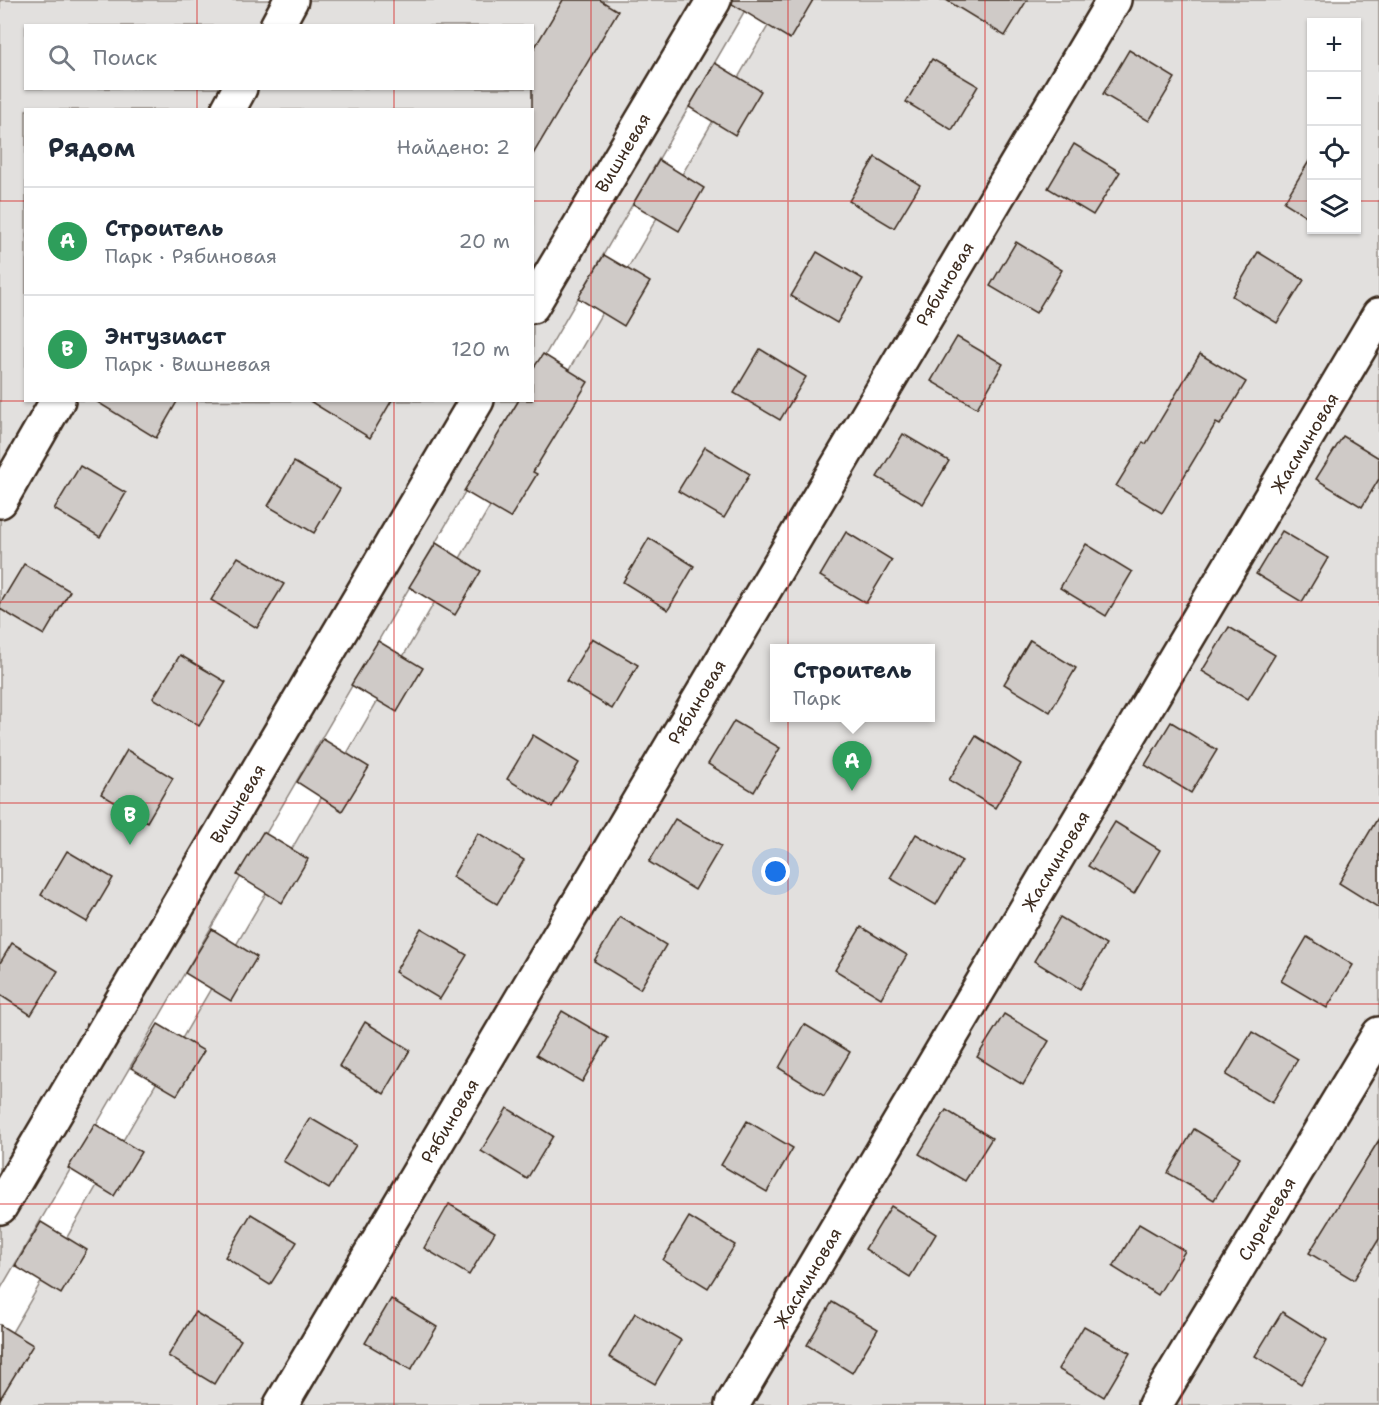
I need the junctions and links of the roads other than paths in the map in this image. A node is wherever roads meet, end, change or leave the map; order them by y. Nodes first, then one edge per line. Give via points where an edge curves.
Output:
1 (291, 0) edge
2 (714, 0) edge
3 (1114, 0) edge
4 (278, 24) edge
5 (239, 90) edge
6 (229, 108) edge
7 (534, 303) edge
8 (1379, 315) edge
9 (57, 402) edge
10 (476, 402) edge
11 (0, 501) edge
12 (1379, 1034) edge
13 (0, 1207) edge
14 (281, 1405) edge
15 (732, 1405) edge
16 (1155, 1405) edge

1 - 4 street
2 - 7 street, Вишневая
3 - 14 street, Рябиновая
5 - 6 street
8 - 15 street, Жасминовая
9 - 11 street
10 - 13 street, Вишневая
12 - 16 street, Сиреневая

